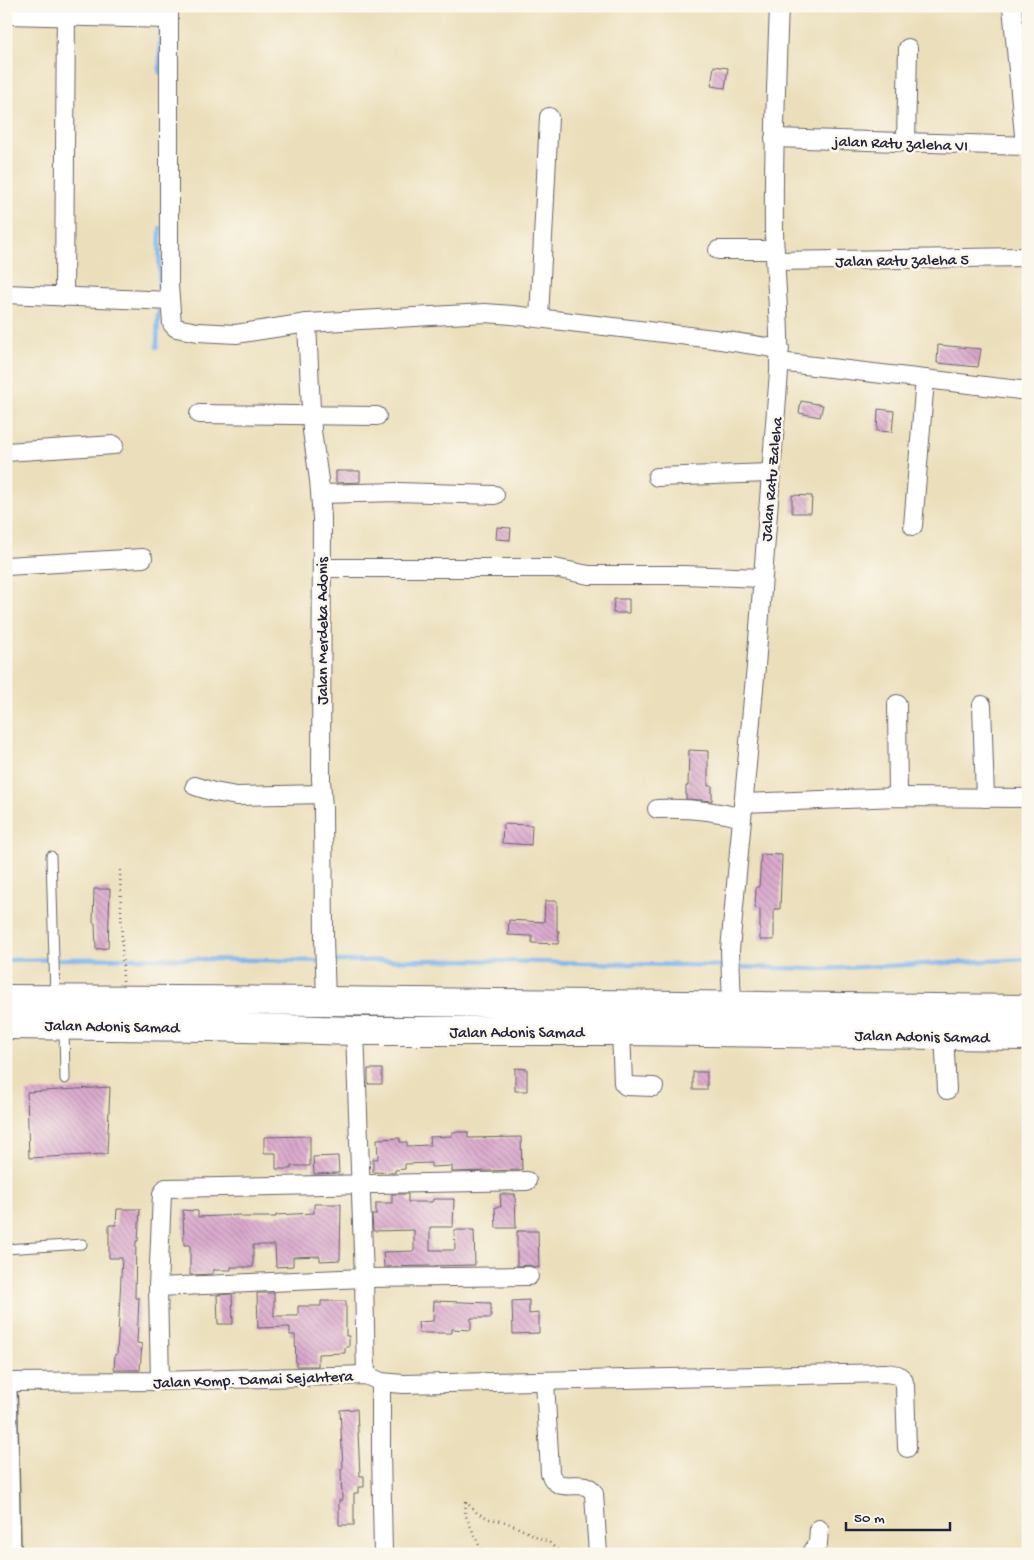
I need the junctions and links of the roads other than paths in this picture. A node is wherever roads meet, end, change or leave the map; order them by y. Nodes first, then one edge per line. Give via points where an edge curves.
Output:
1 (779, 6) edge
2 (1012, 6) edge
3 (66, 12) edge
4 (169, 13) edge
5 (6, 15) edge
6 (908, 48) dead end
7 (549, 117) dead end
8 (774, 138) junction
9 (906, 141) junction
10 (1026, 146) edge
11 (718, 250) dead end
12 (775, 256) junction
13 (1028, 257) edge
14 (6, 294) edge
15 (64, 297) junction
16 (170, 301) junction
17 (539, 318) junction
18 (307, 324) junction
19 (780, 356) junction
20 (925, 379) junction
21 (1028, 391) edge
22 (199, 414) dead end
23 (311, 416) junction
24 (377, 416) dead end
25 (114, 445) dead end
26 (6, 452) edge
27 (770, 473) junction
28 (657, 477) dead end
29 (320, 494) junction
30 (495, 495) dead end
31 (913, 526) dead end
32 (143, 558) dead end
33 (6, 566) edge
34 (322, 568) junction
35 (762, 578) junction
36 (897, 704) dead end
37 (982, 705) dead end
38 (195, 786) dead end
39 (322, 794) junction
40 (898, 798) junction
41 (985, 798) junction
42 (1028, 798) edge
43 (657, 809) dead end
44 (743, 811) junction
45 (51, 856) dead end
46 (326, 990) junction
47 (732, 995) junction
48 (6, 999) edge
49 (55, 999) junction
50 (1028, 1009) edge
51 (211, 1014) junction
52 (64, 1024) junction
53 (6, 1025) edge
54 (355, 1030) junction
55 (621, 1031) junction
56 (944, 1035) junction
57 (1028, 1036) edge
58 (65, 1078) dead end
59 (654, 1087) dead end
60 (947, 1090) dead end
61 (528, 1181) dead end
62 (361, 1184) junction
63 (82, 1244) dead end
64 (6, 1249) edge
65 (529, 1276) dead end
66 (364, 1278) junction
67 (158, 1287) junction
68 (373, 1379) junction
69 (160, 1381) junction
70 (545, 1381) junction
71 (6, 1382) edge
72 (6, 1389) edge
73 (907, 1448) dead end
74 (819, 1528) dead end
75 (10, 1554) edge
76 (383, 1554) edge
77 (598, 1554) edge
78 (811, 1554) edge

1 - 8 street, Jalan Ratu Zaleha
2 - 10 street
3 - 4 street
3 - 5 street
3 - 15 street
4 - 16 street
6 - 9 street
7 - 17 street
8 - 9 street, jalan Ratu zaleha VI
8 - 12 street, Jalan Ratu Zaleha
9 - 10 street, jalan Ratu zaleha VI
11 - 12 street, Jalan Ratu zaleha 5
12 - 13 street, Jalan Ratu zaleha 5
12 - 19 street, Jalan Ratu Zaleha
14 - 15 street
15 - 16 street
16 - 18 street via 172,324 181,330 236,334
17 - 18 street via 486,313
17 - 19 street via 714,339
18 - 23 street, Jalan Merdeka Adonis
19 - 20 street
19 - 27 street, Jalan Ratu Zaleha
20 - 21 street
20 - 31 street
22 - 23 street
23 - 24 street
23 - 29 street, Jalan Merdeka Adonis
25 - 26 street
27 - 28 street
27 - 35 street, Jalan Ratu Zaleha
29 - 30 street
29 - 34 street, Jalan Merdeka Adonis
32 - 33 street
34 - 35 street via 554,568 589,575
34 - 39 street, Jalan Merdeka Adonis
35 - 44 street, Jalan Ratu Zaleha
36 - 40 street
37 - 41 street
38 - 39 street via 237,796
39 - 46 street, Jalan Merdeka Adonis
40 - 41 street
40 - 44 street
41 - 42 street
43 - 44 street
44 - 47 street, Jalan Ratu Zaleha via 730,950
45 - 49 lane
46 - 47 highway
46 - 51 highway
47 - 50 highway
48 - 49 highway
49 - 51 highway
51 - 52 highway, Jalan Adonis Samad
51 - 54 highway, Jalan Adonis Samad
52 - 53 highway, Jalan Adonis Samad
52 - 58 lane
54 - 55 highway, Jalan Adonis Samad
54 - 62 street, Jalan Komp. Damai Sejahtera
55 - 56 highway, Jalan Adonis Samad
55 - 59 street via 623,1084
56 - 57 highway, Jalan Adonis Samad
56 - 60 street
61 - 62 street
62 - 66 street, Jalan Komp. Damai Sejahtera
62 - 67 street via 166,1188 162,1194
63 - 64 lane
65 - 66 street
66 - 67 street
66 - 68 street, Jalan Komp. Damai Sejahtera
67 - 69 street
68 - 69 street, Jalan Komp. Damai Sejahtera
68 - 70 street via 403,1384
68 - 76 street via 381,1450
69 - 71 street, Jalan Komp. Damai Sejahtera
70 - 73 street via 898,1374 905,1386
70 - 77 street via 552,1480 559,1485 592,1489
72 - 75 street
74 - 78 street via 818,1543

